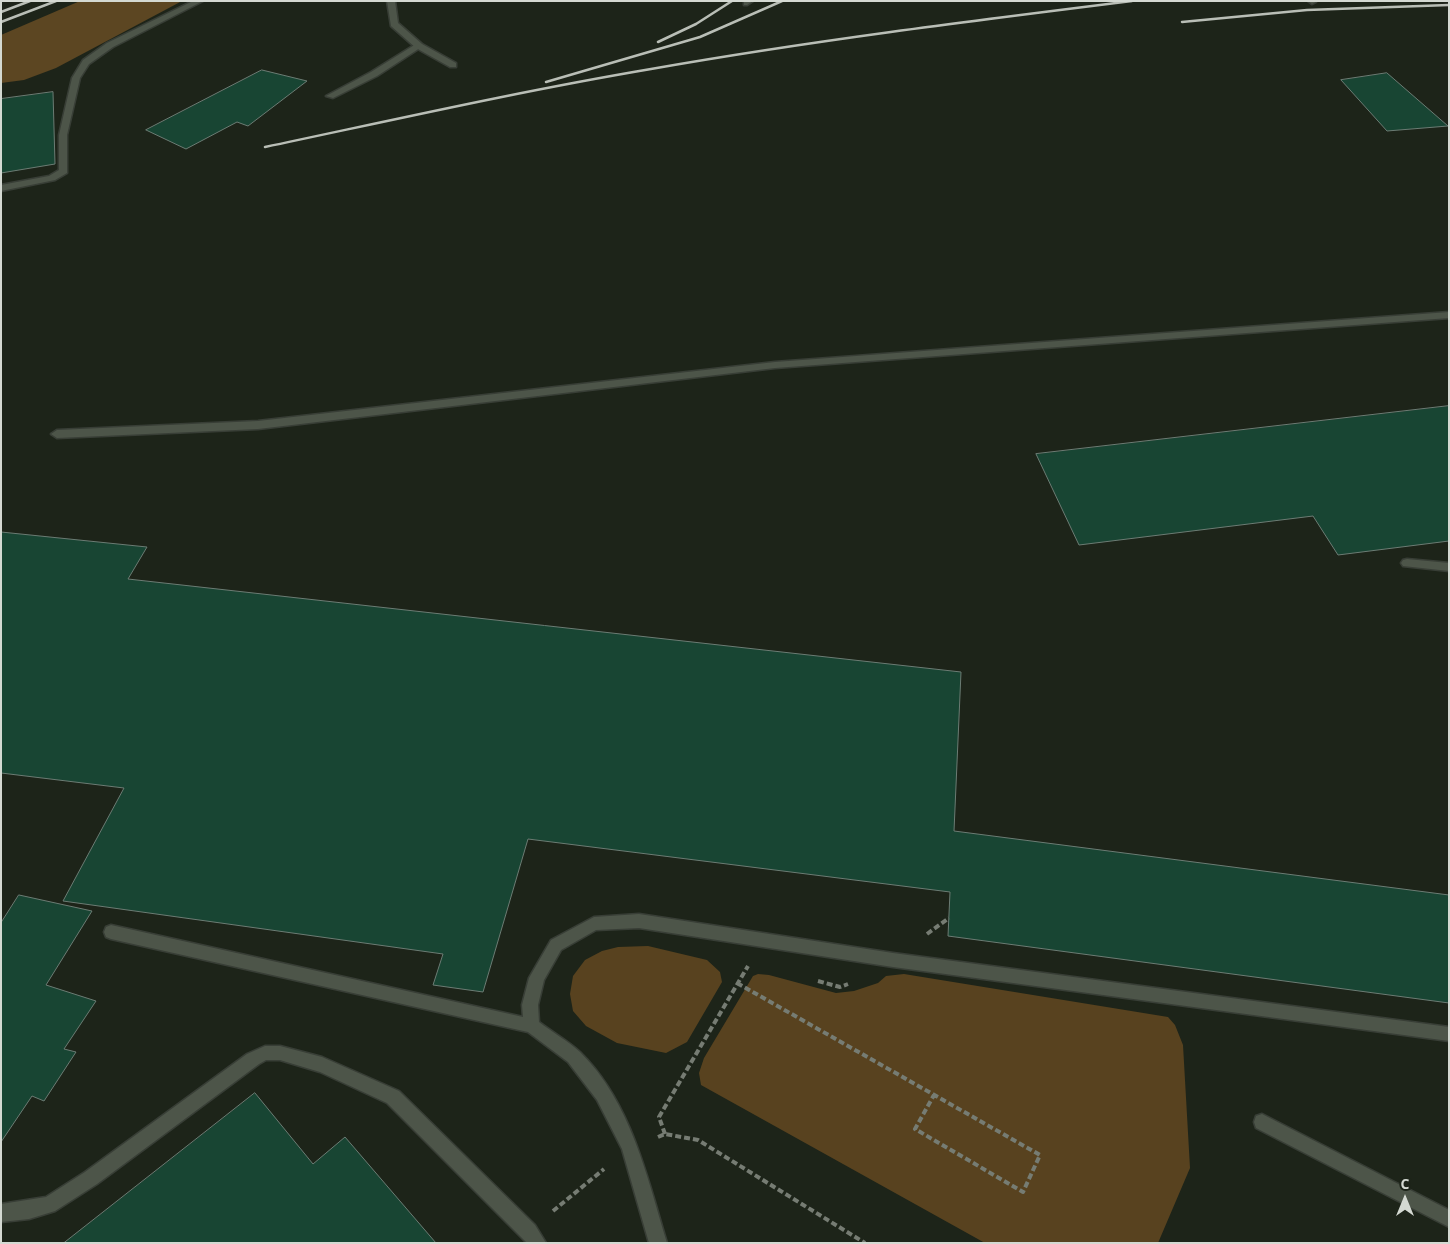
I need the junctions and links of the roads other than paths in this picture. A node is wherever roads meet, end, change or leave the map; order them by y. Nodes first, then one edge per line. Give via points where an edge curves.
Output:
1 (199, 1) edge
2 (390, 1) edge
3 (419, 46) junction
4 (453, 65) dead end
5 (330, 96) dead end
6 (1, 188) edge
7 (1449, 314) edge
8 (57, 434) dead end
9 (1407, 563) dead end
10 (1449, 567) edge
11 (111, 932) dead end
12 (532, 1026) junction
13 (1449, 1034) edge
14 (1262, 1122) dead end
15 (1, 1213) edge
16 (1449, 1218) edge
17 (533, 1237) edge
18 (658, 1243) edge

1 - 6 street via 110,45 86,62 76,78 63,134 64,171 52,178
2 - 3 street via 394,24
3 - 4 street
3 - 5 street
7 - 8 street via 775,365 258,424
9 - 10 street
11 - 12 street
12 - 13 street via 530,1005 537,978 556,945 594,924 639,921 903,961
12 - 18 street via 574,1057 603,1094 630,1147
14 - 16 street
15 - 17 street via 50,1205 252,1059 265,1053 280,1053 322,1065 394,1097

